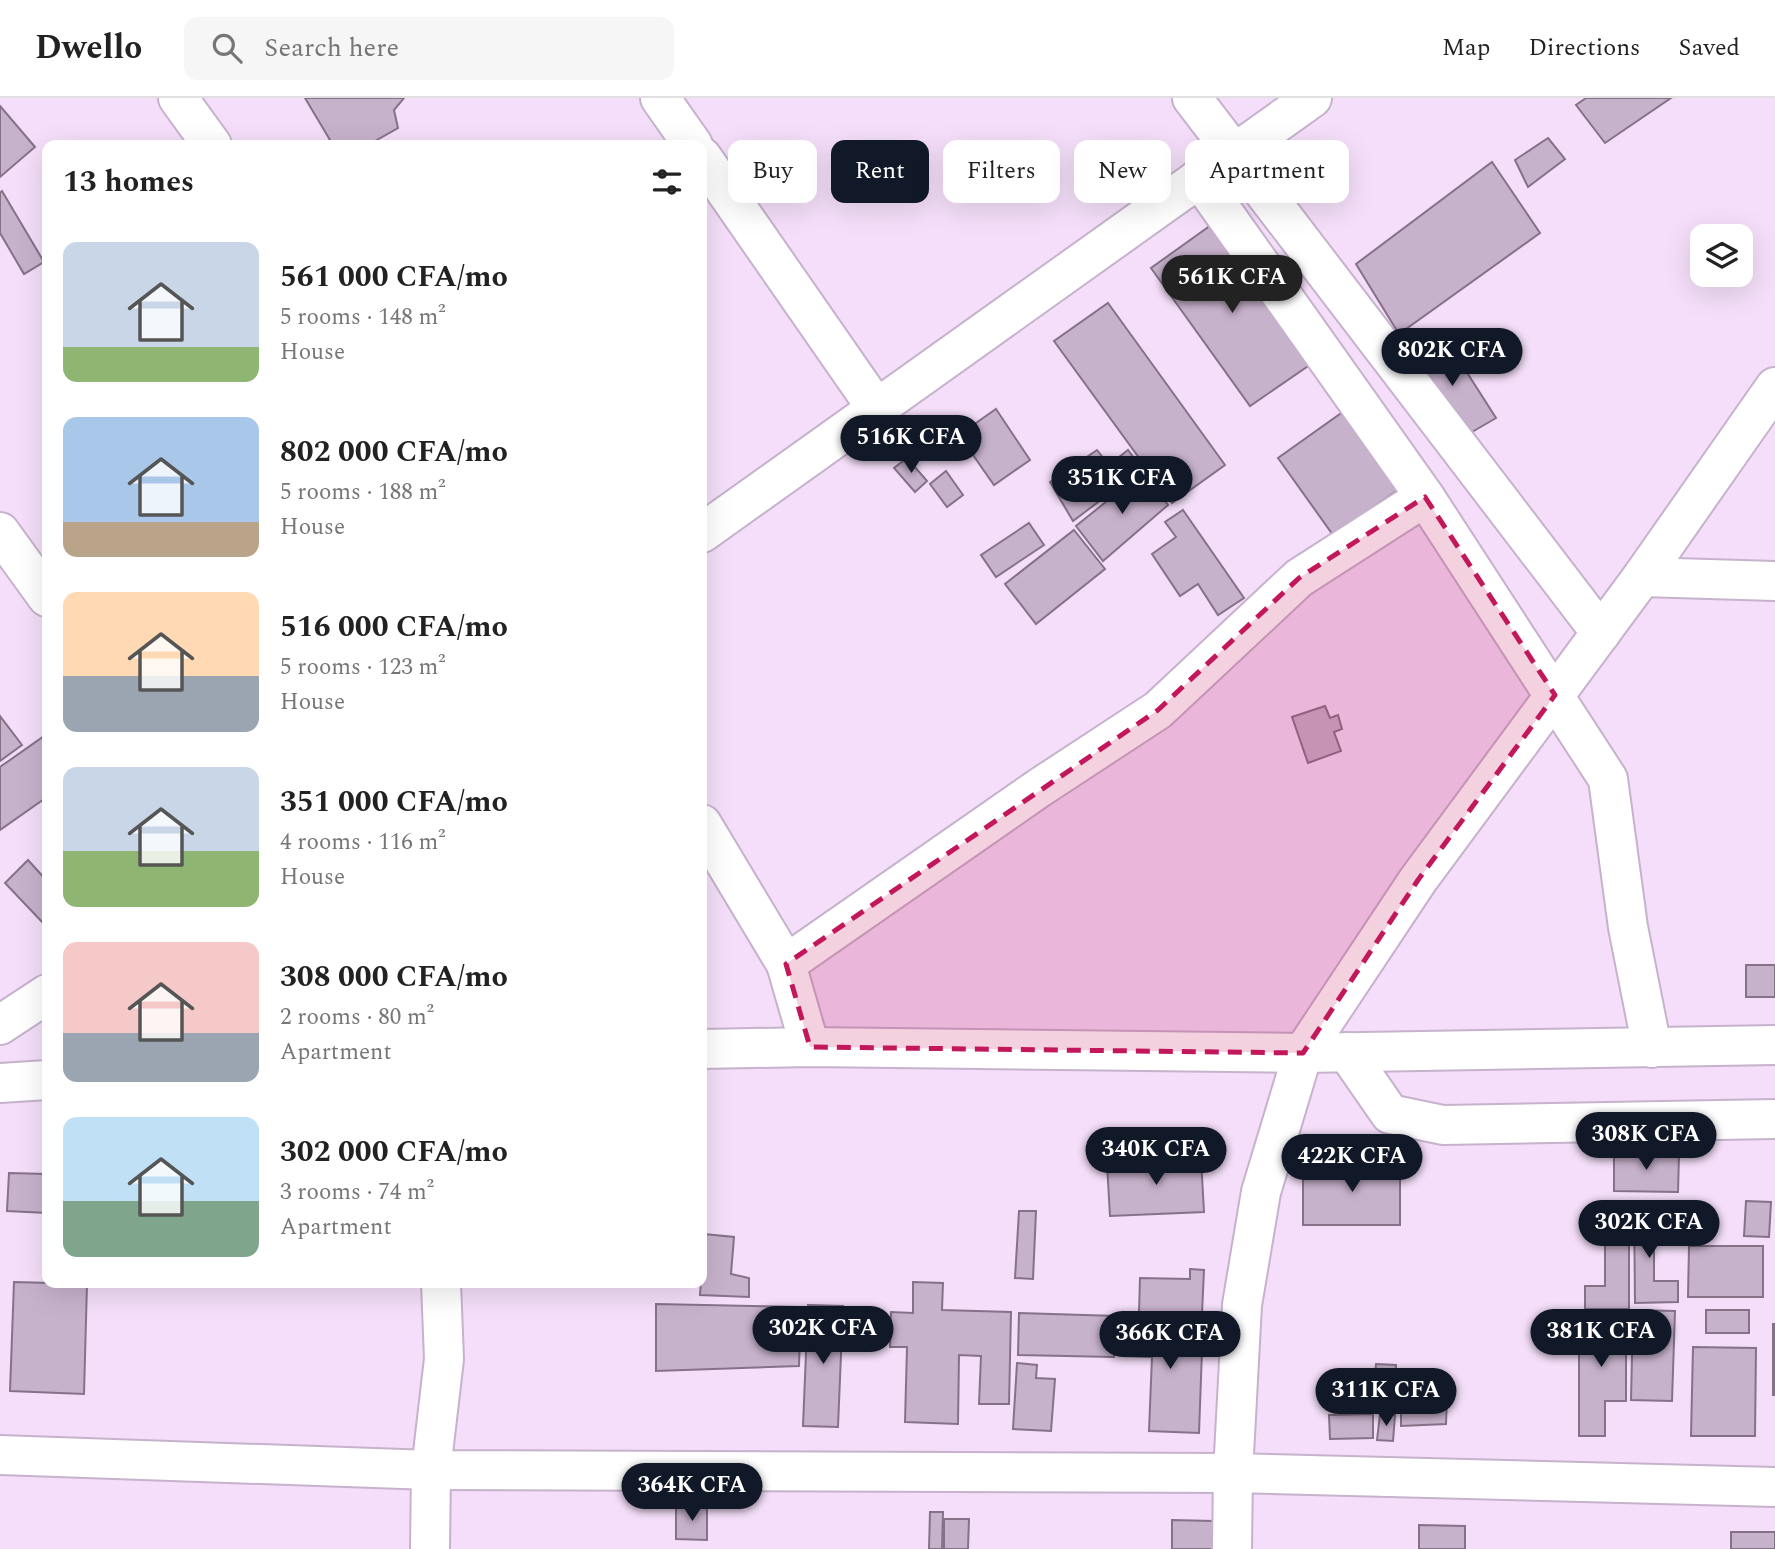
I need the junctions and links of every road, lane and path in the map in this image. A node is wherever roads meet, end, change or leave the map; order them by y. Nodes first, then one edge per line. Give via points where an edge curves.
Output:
1 (178, 98) edge
2 (660, 98) edge
3 (1192, 98) edge
4 (1312, 98) edge
5 (208, 140) edge
6 (689, 140) edge
7 (1225, 140) edge
8 (1253, 140) edge
9 (707, 165) edge
10 (1185, 188) edge
11 (1217, 203) edge
12 (1273, 203) edge
13 (1775, 387) edge
14 (877, 409) junction
15 (1425, 497) junction
16 (707, 529) edge
17 (0, 532) edge
18 (1642, 578) junction
19 (1775, 581) edge
20 (42, 590) edge
21 (1601, 633) junction
22 (1555, 695) junction
23 (707, 832) edge
24 (786, 964) junction
25 (42, 996) edge
26 (0, 1025) edge
27 (1775, 1045) edge
28 (810, 1047) junction
29 (1652, 1048) junction
30 (707, 1049) edge
31 (1348, 1052) junction
32 (1303, 1053) junction
33 (42, 1080) edge
34 (0, 1083) edge
35 (1775, 1119) edge
36 (441, 1288) edge
37 (0, 1455) edge
38 (431, 1470) junction
39 (1233, 1473) junction
40 (1775, 1487) edge
41 (430, 1549) edge
42 (1232, 1549) edge

1 - 5 street
2 - 6 street
3 - 7 street
4 - 8 street
9 - 14 street
10 - 14 street
11 - 15 street
12 - 21 street
13 - 18 street
14 - 16 street
15 - 22 street
15 - 24 street via 1299,578 1158,710
17 - 20 street
18 - 19 street
18 - 21 street
21 - 22 street
22 - 29 street via 1608,779 1628,927
22 - 32 street via 1418,880
23 - 24 street
24 - 28 street
25 - 26 street
27 - 29 street
28 - 30 street
28 - 32 street
29 - 31 street
31 - 32 street
31 - 35 street via 1390,1114 1443,1125
32 - 39 street via 1261,1192 1242,1305
33 - 34 street
36 - 38 street via 444,1359
37 - 38 street
38 - 39 street
38 - 41 street
39 - 40 street
39 - 42 street

